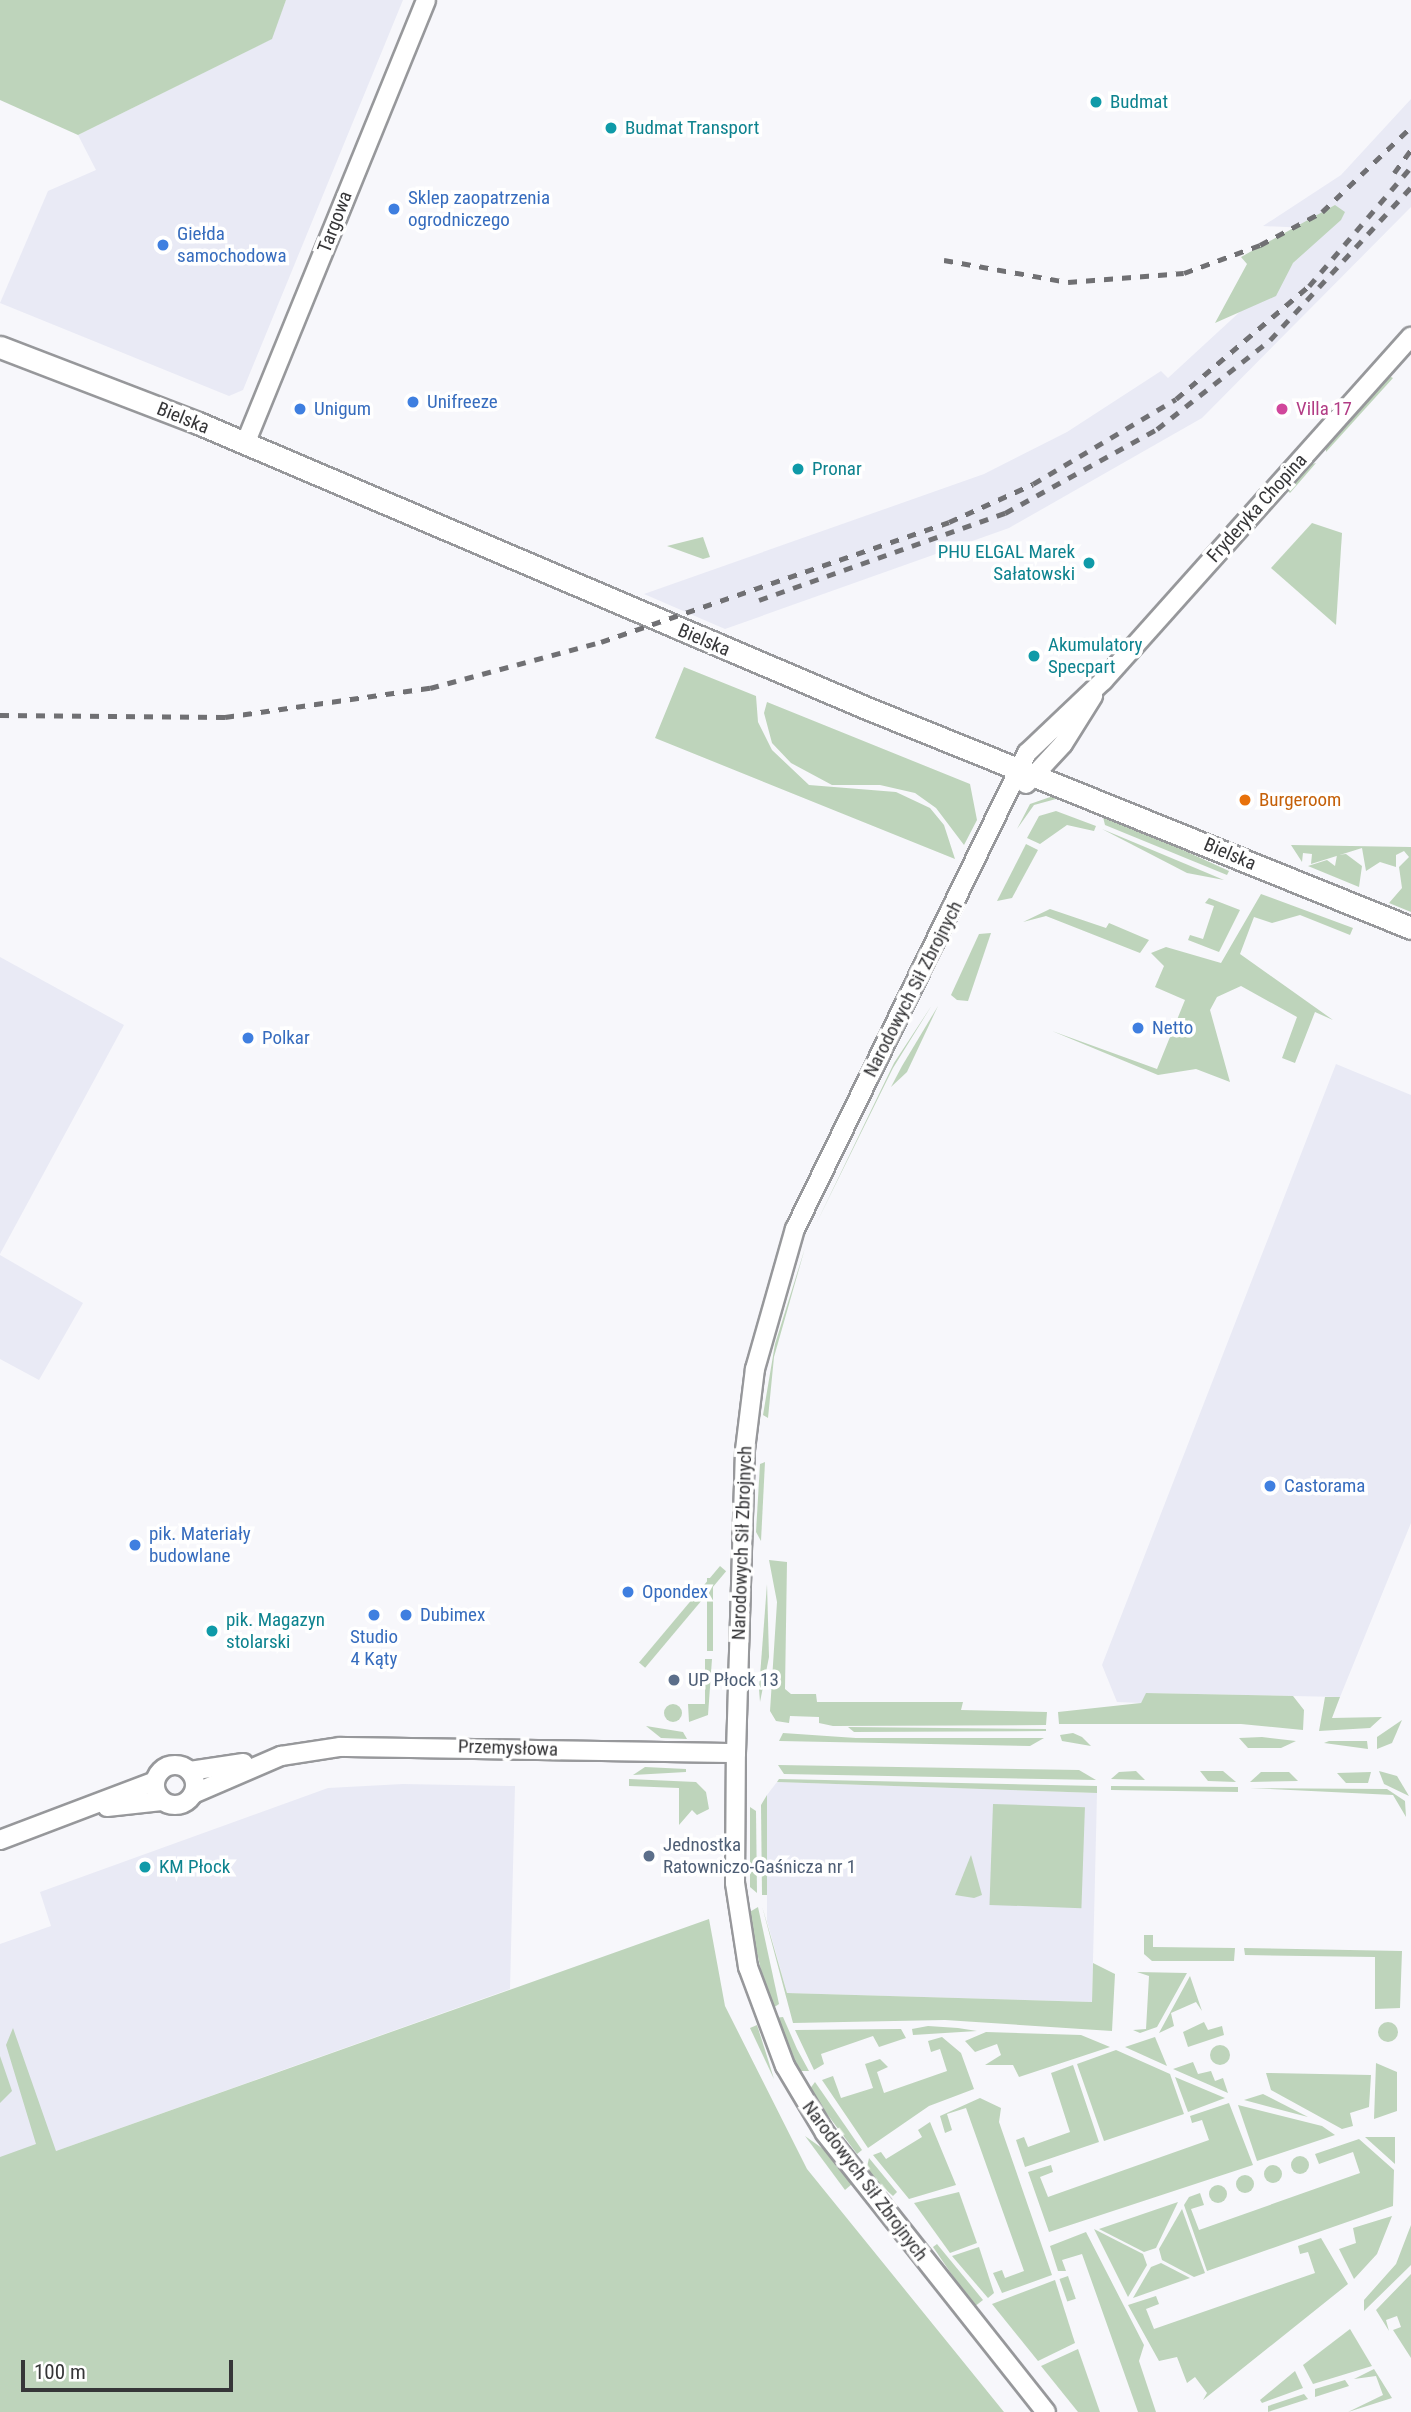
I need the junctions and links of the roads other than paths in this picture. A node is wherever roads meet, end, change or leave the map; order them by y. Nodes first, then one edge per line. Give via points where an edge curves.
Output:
1 (426, 0) edge
2 (1411, 336) edge
3 (0, 347) edge
4 (245, 444) junction
5 (1028, 771) junction
6 (1411, 928) edge
7 (736, 1753) junction
8 (281, 1756) junction
9 (190, 1771) junction
10 (155, 1780) junction
11 (193, 1794) junction
12 (162, 1801) junction
13 (82, 1811) junction
14 (0, 1840) edge
15 (1046, 2412) edge

1 - 4 street, Targowa
2 - 5 street, Fryderyka Chopina via 1103,681 1042,734
3 - 4 main road, Bielska
4 - 5 main road, Bielska
5 - 6 main road, Bielska
5 - 7 street, Narodowych Sił Zbrojnych via 1007,803 815,1185 768,1307 745,1450
7 - 8 street, Przemysłowa via 359,1746
7 - 15 street, Narodowych Sił Zbrojnych via 739,1924 754,1991 785,2066 850,2167
8 - 9 street, Przemysłowa
8 - 11 street, Przemysłowa
9 - 10 street via 169,1765
9 - 11 street
10 - 12 street
10 - 13 street
11 - 12 street via 181,1804
12 - 13 street
13 - 14 street

